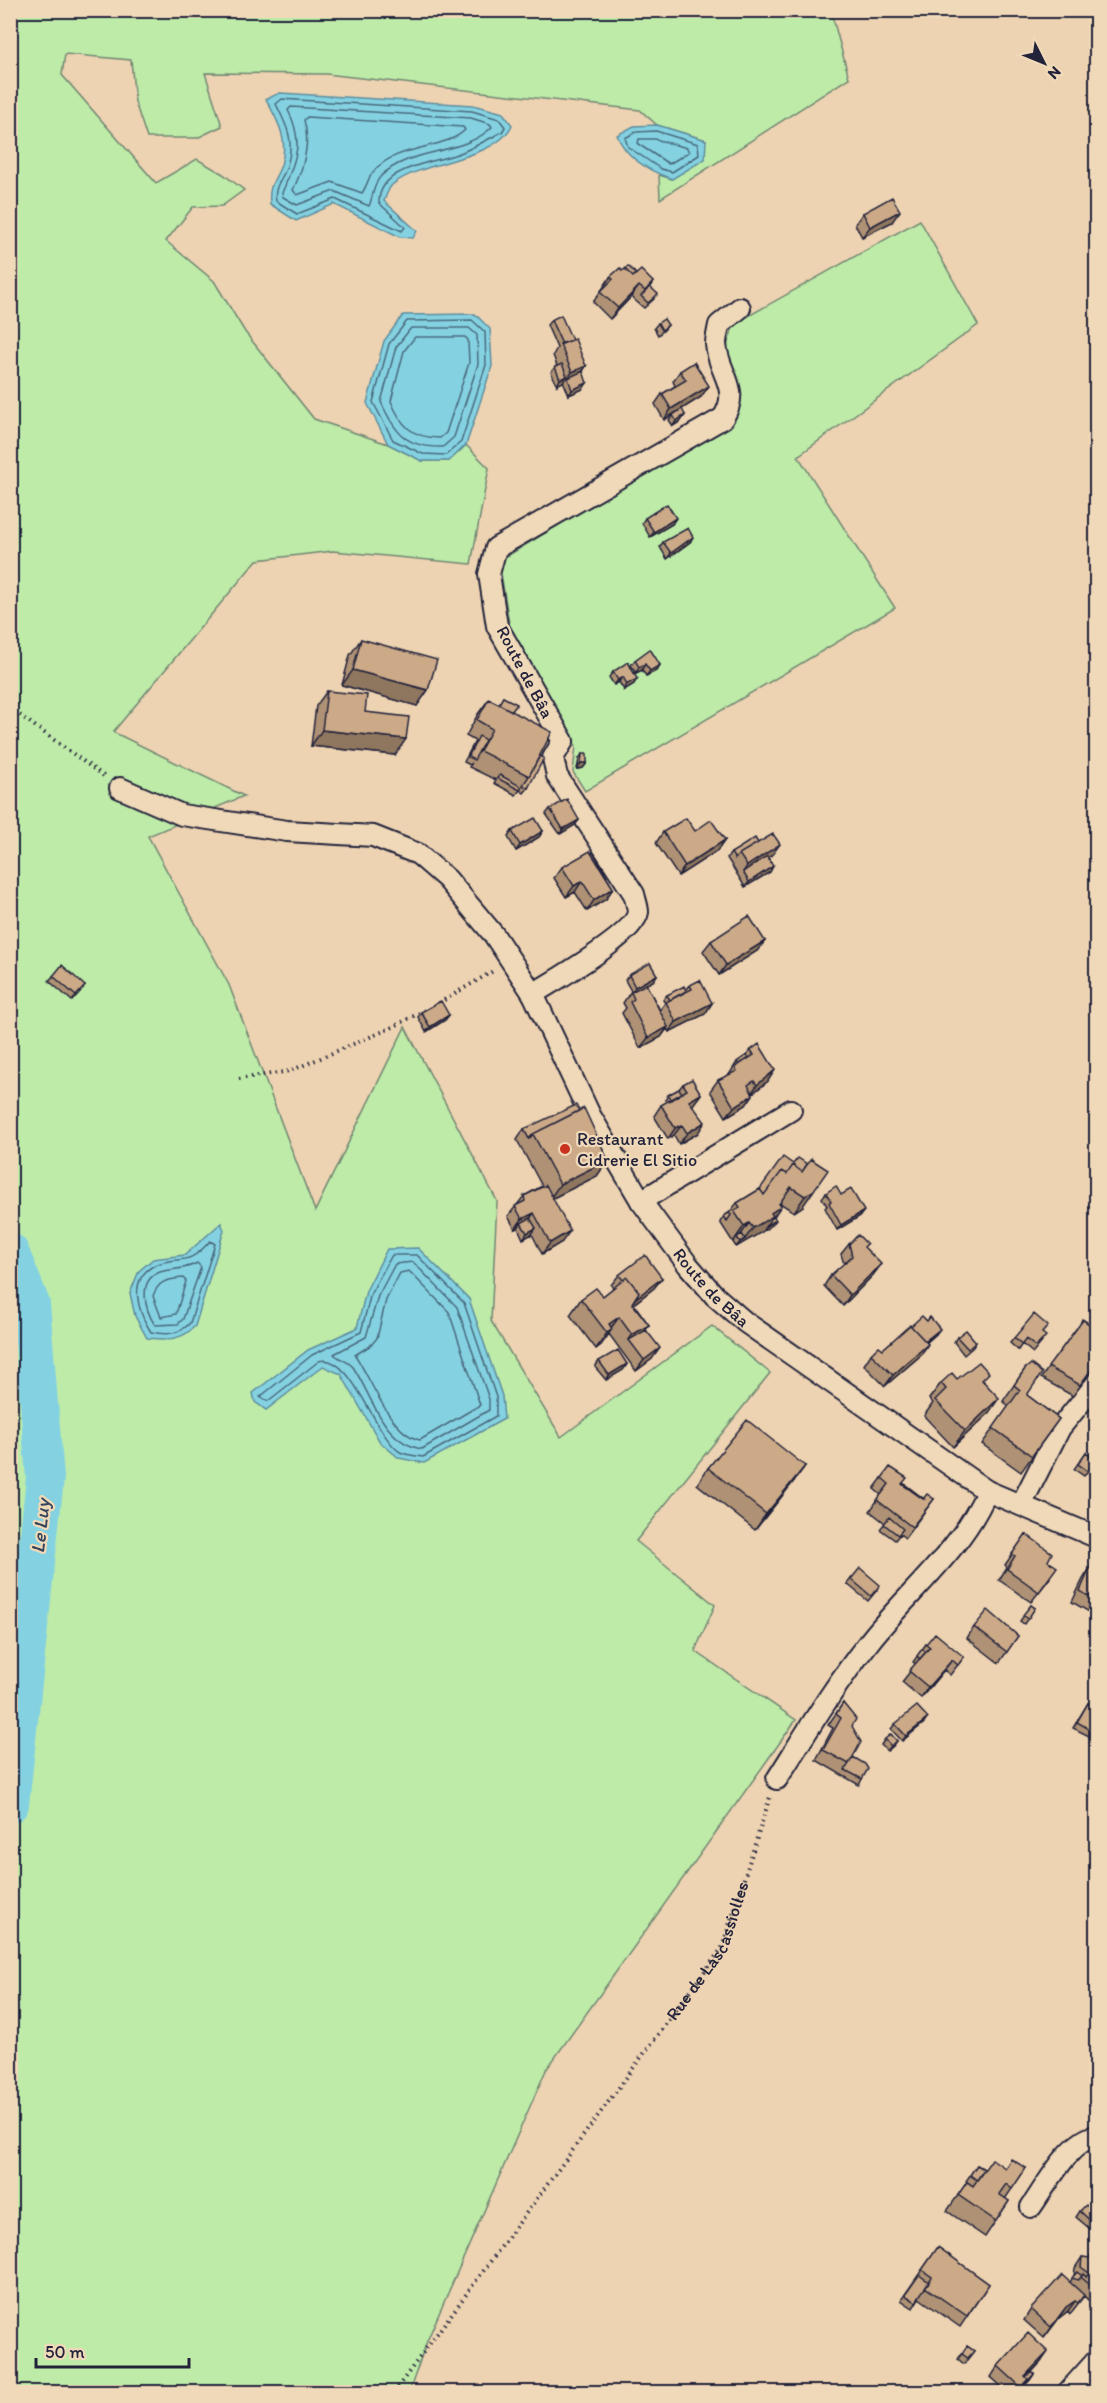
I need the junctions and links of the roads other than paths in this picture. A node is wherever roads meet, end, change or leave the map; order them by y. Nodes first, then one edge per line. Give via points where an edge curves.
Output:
1 (740, 308) dead end
2 (120, 788) road end
3 (533, 994) junction
4 (791, 1110) dead end
5 (641, 1201) junction
6 (1096, 1384) edge
7 (987, 1491) junction
8 (1021, 1505) junction
9 (1096, 1537) edge
10 (777, 1779) road end
11 (1096, 2136) edge
12 (1031, 2207) dead end
13 (1096, 2361) edge
14 (1068, 2392) edge

1 - 3 street, Route de Bâa via 719,325 717,335 716,344 731,394 731,405 723,417 496,548 489,574 497,626 563,741 553,758 556,776 634,894 638,912 631,927 617,939
2 - 3 street, Route de Bâa via 182,815 287,831 373,836 418,854 447,879
3 - 5 street, Route de Bâa via 590,1115
4 - 5 street
5 - 7 street, Route de Bâa via 688,1265 745,1322
6 - 8 street via 1060,1428
7 - 8 street, Route de Bâa
7 - 10 street via 963,1532 868,1642
8 - 9 street, Route de Bâa
11 - 12 street via 1073,2148
13 - 14 street

